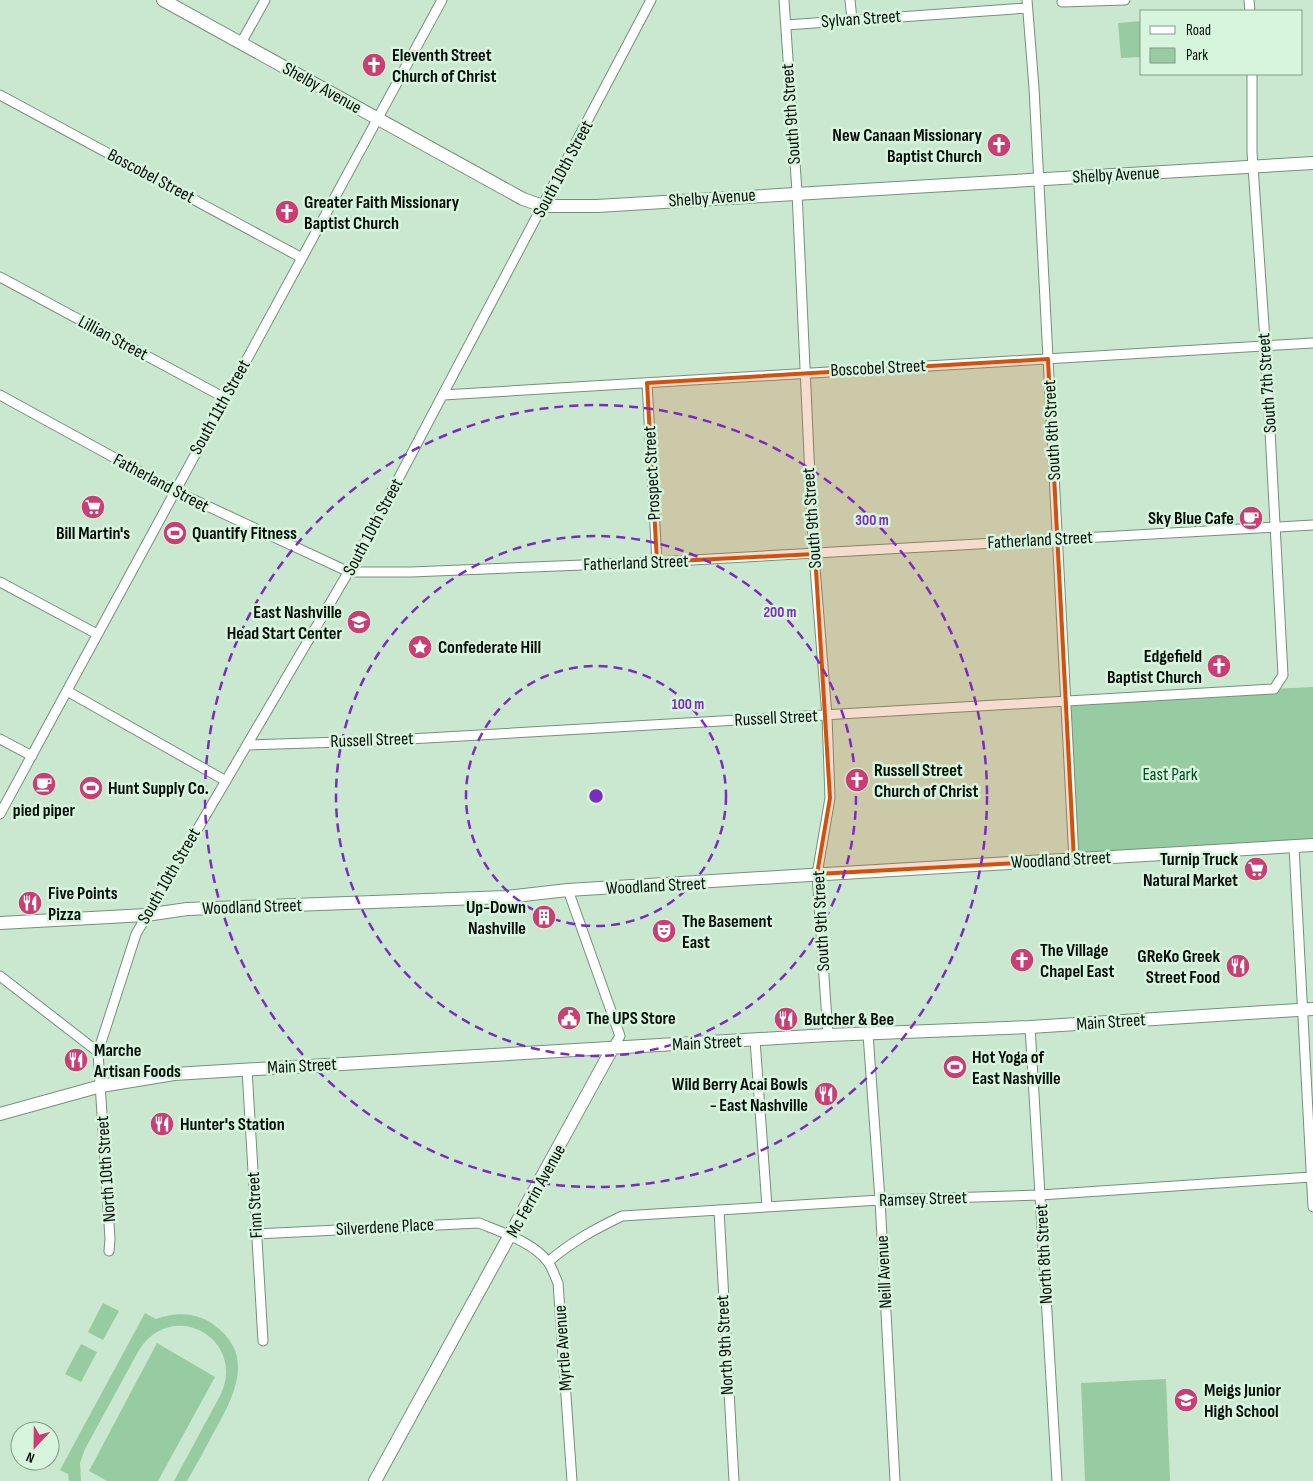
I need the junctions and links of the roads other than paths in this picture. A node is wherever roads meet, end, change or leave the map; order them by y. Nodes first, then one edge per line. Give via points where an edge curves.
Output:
1 (163, 0) edge
2 (265, 0) edge
3 (442, 0) edge
4 (651, 0) edge
5 (784, 0) edge
6 (850, 0) edge
7 (1125, 0) edge
8 (1062, 2) dead end
9 (1027, 4) edge
10 (852, 20) junction
11 (786, 25) junction
12 (242, 43) junction
13 (1252, 75) edge
14 (0, 94) edge
15 (378, 119) junction
16 (1313, 163) edge
17 (1254, 167) junction
18 (1039, 179) junction
19 (797, 192) junction
20 (543, 206) junction
21 (302, 258) junction
22 (0, 277) edge
23 (1313, 343) edge
24 (1265, 346) junction
25 (1048, 358) junction
26 (804, 372) junction
27 (647, 383) junction
28 (0, 395) edge
29 (443, 395) junction
30 (225, 398) junction
31 (175, 491) junction
32 (1313, 525) edge
33 (1276, 527) junction
34 (1057, 539) junction
35 (815, 554) junction
36 (657, 562) junction
37 (349, 572) junction
38 (0, 582) edge
39 (97, 634) junction
40 (1274, 688) joint
41 (67, 691) junction
42 (1067, 699) junction
43 (826, 716) junction
44 (0, 738) edge
45 (248, 745) junction
46 (32, 756) junction
47 (226, 781) junction
48 (0, 814) edge
49 (1313, 845) edge
50 (1294, 847) junction
51 (1074, 860) junction
52 (817, 874) junction
53 (568, 890) junction
54 (146, 915) junction
55 (0, 923) edge
56 (0, 976) edge
57 (1308, 1009) edge
58 (1030, 1027) junction
59 (868, 1034) junction
60 (828, 1036) junction
61 (755, 1040) junction
62 (612, 1049) junction
63 (98, 1052) junction
64 (247, 1069) junction
65 (101, 1086) junction
66 (0, 1114) edge
67 (1311, 1178) junction
68 (1040, 1195) junction
69 (880, 1200) junction
70 (767, 1207) junction
71 (1313, 1207) edge
72 (719, 1210) junction
73 (256, 1234) junction
74 (511, 1236) junction
75 (109, 1251) dead end
76 (548, 1262) junction
77 (262, 1341) dead end
78 (375, 1481) edge
79 (572, 1481) edge
80 (734, 1481) edge
81 (895, 1481) edge
82 (1057, 1481) edge

1 - 12 street, Shelby Avenue
2 - 12 street
3 - 15 street, South 11th Street
4 - 20 street, South 10th Street
5 - 11 street, South 9th Street
6 - 10 street
7 - 8 street
9 - 10 street, Sylvan Street
9 - 18 street, South 8th Street
10 - 11 street, Sylvan Street
11 - 19 street, South 9th Street
12 - 15 street, Shelby Avenue
13 - 17 street, South 7th Street
14 - 21 street, Boscobel Street
15 - 20 street, Shelby Avenue via 523,199
15 - 21 street, South 11th Street
16 - 17 street, Shelby Avenue
17 - 18 street, Shelby Avenue
17 - 24 street, South 7th Street
18 - 19 street, Shelby Avenue
18 - 25 street, South 8th Street
19 - 20 street, Shelby Avenue via 597,206
19 - 26 street, South 9th Street
20 - 29 street, South 10th Street
21 - 30 street, South 11th Street
22 - 30 street, Lillian Street
23 - 24 street, Boscobel Street
24 - 25 street, Boscobel Street
24 - 33 street, South 7th Street
25 - 26 street, Boscobel Street
25 - 34 street, South 8th Street
26 - 27 street, Boscobel Street
26 - 35 street, South 9th Street
27 - 29 street, Boscobel Street
27 - 36 street, Prospect Street
28 - 31 street, Fatherland Street
29 - 37 street, South 10th Street
30 - 31 street, South 11th Street
31 - 37 street, Fatherland Street
31 - 39 street, South 11th Street
32 - 33 street, Fatherland Street
33 - 34 street, Fatherland Street
33 - 40 street, South 7th Street via 1283,675
34 - 35 street, Fatherland Street
34 - 42 street, South 8th Street
35 - 36 street, Fatherland Street
35 - 43 street, South 9th Street
36 - 37 street, Fatherland Street
37 - 45 street, South 10th Street
38 - 39 street
39 - 41 street, South 11th Street
40 - 42 street, Russell Street
41 - 46 street, South 11th Street
41 - 47 street
42 - 43 street, Russell Street
42 - 51 street, South 8th Street
43 - 45 street, Russell Street
43 - 52 street, South 9th Street via 830,798
44 - 46 street
45 - 47 street, South 10th Street
46 - 48 street, South 11th Street
47 - 54 street, South 10th Street
49 - 50 street, Woodland Street
50 - 51 street, Woodland Street
50 - 57 street
51 - 52 street, Woodland Street
52 - 53 street, Woodland Street
52 - 60 street, South 9th Street
53 - 54 street, Woodland Street via 506,897 187,910
53 - 62 street, Mc Ferrin Avenue via 620,1036
54 - 55 street, Woodland Street
54 - 63 street, South 10th Street via 136,934
56 - 63 street
57 - 58 street, Main Street
57 - 67 street
58 - 59 street, Main Street
58 - 68 street, North 8th Street
59 - 60 street, Main Street
59 - 69 street, Neill Avenue
60 - 61 street, Main Street
61 - 62 street, Main Street
61 - 70 street
62 - 64 street, Main Street
62 - 74 street, Mc Ferrin Avenue
63 - 65 street, North 10th Street
64 - 65 street, Main Street via 174,1074
64 - 73 street, Finn Street
65 - 66 street, Main Street
65 - 75 street, North 10th Street
67 - 68 street, Ramsey Street
67 - 71 street
68 - 69 street, Ramsey Street
68 - 82 street, North 8th Street
69 - 70 street, Ramsey Street
69 - 81 street, Neill Avenue
70 - 72 street, Ramsey Street
72 - 76 street, Ramsey Street via 622,1216 574,1241
72 - 80 street, North 9th Street
73 - 74 street, Silverdene Place via 479,1222
73 - 77 street, Finn Street
74 - 76 street, Myrtle Avenue
74 - 78 street, Mc Ferrin Avenue
76 - 79 street, Myrtle Avenue via 558,1283

